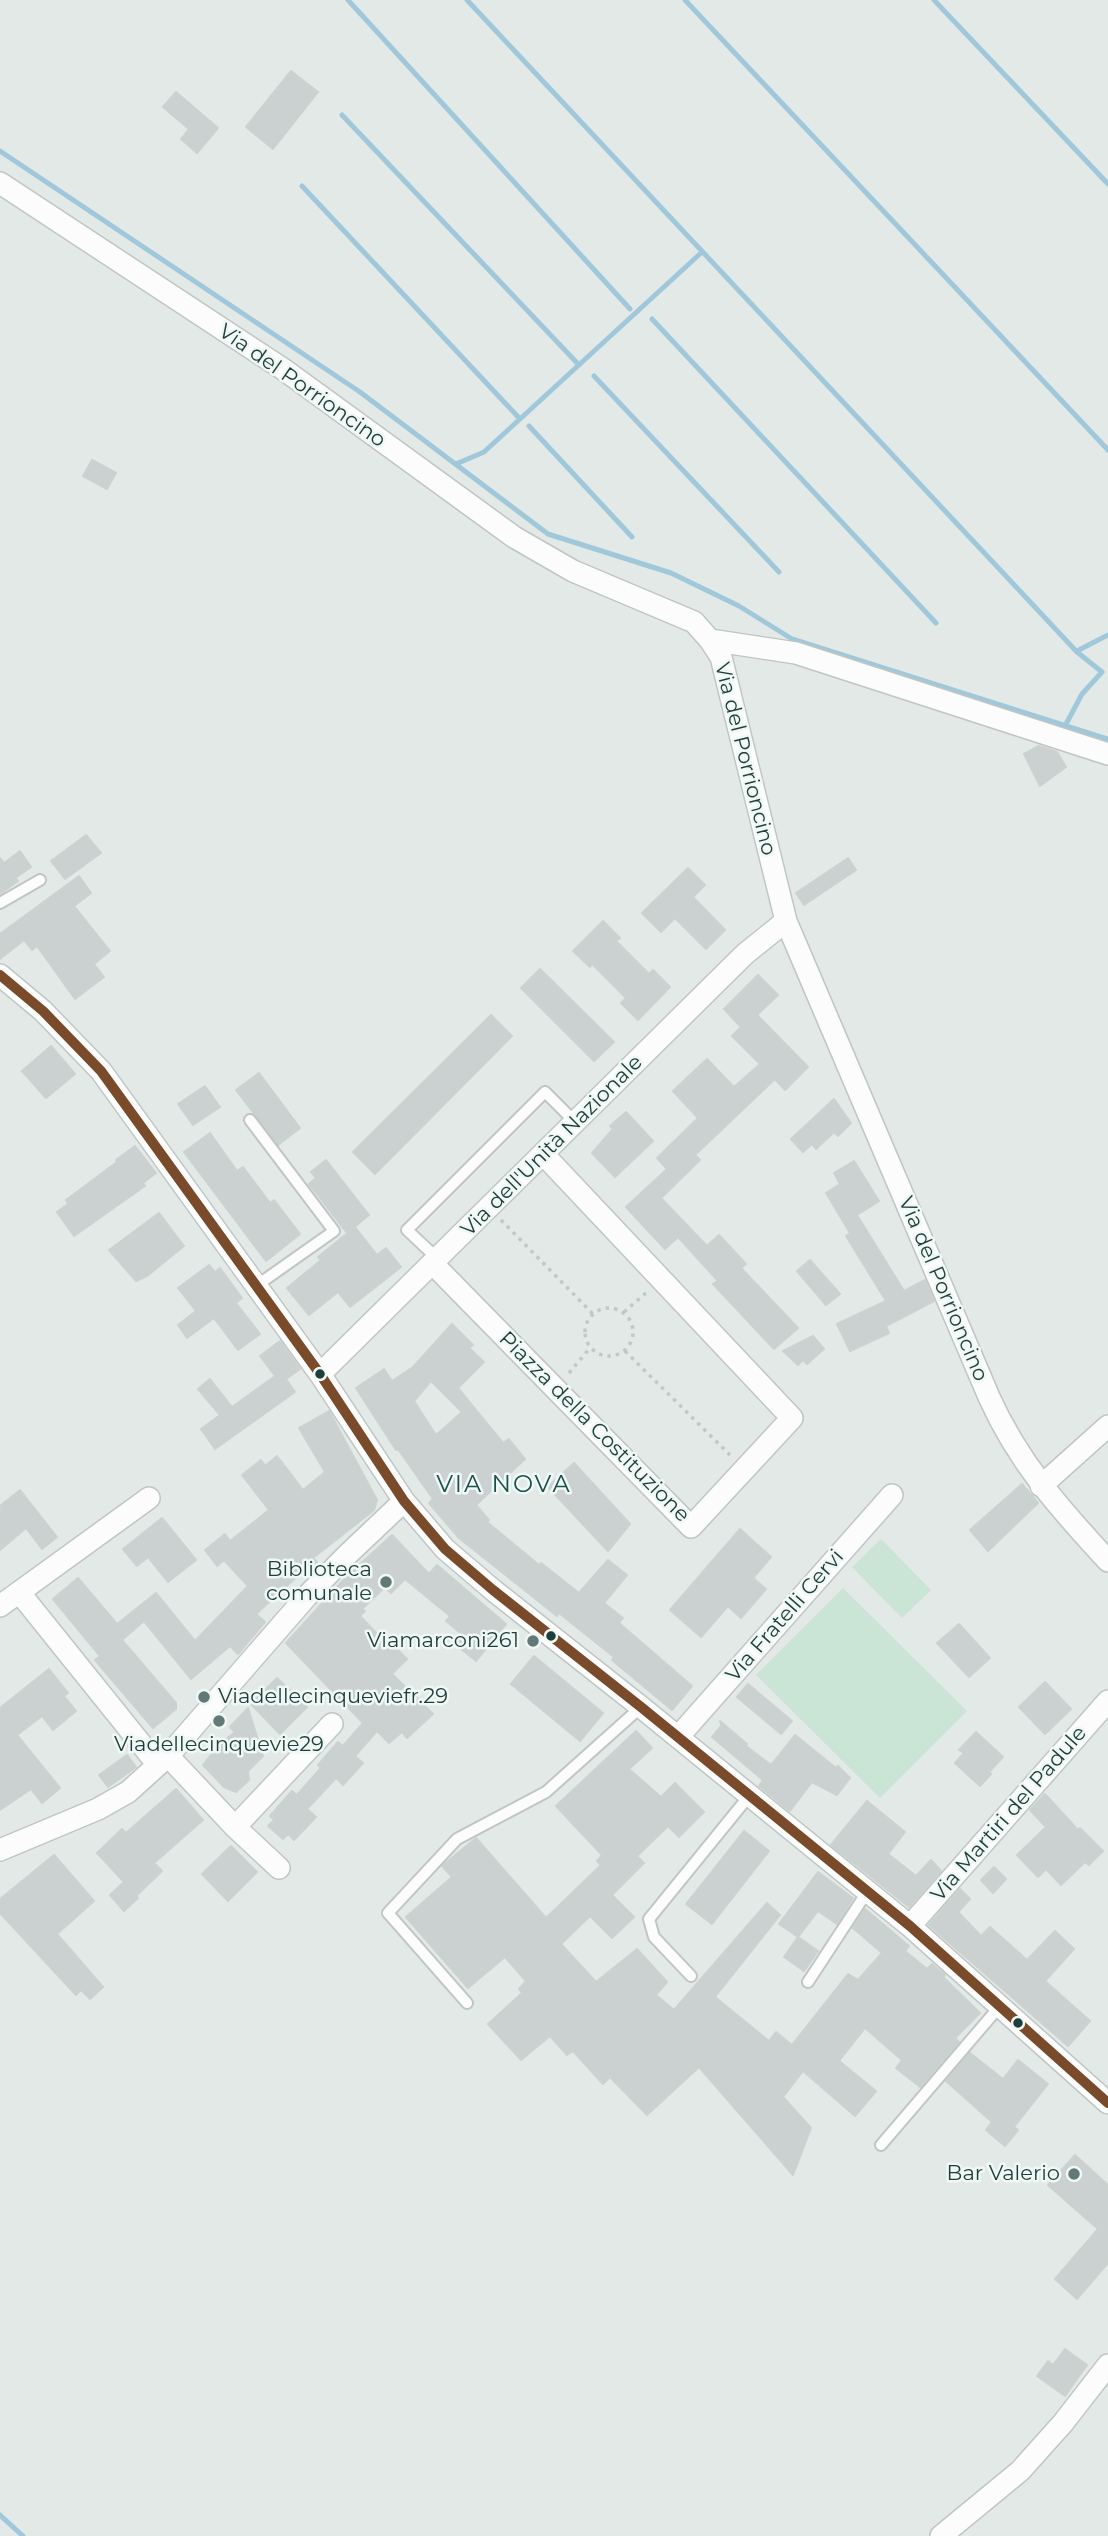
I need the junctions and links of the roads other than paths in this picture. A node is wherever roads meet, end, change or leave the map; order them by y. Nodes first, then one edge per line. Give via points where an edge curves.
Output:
1 (0, 183) edge
2 (710, 640) junction
3 (1108, 754) edge
4 (40, 880) dead end
5 (0, 903) edge
6 (786, 921) junction
7 (0, 975) edge
8 (250, 1120) dead end
9 (576, 1123) junction
10 (544, 1155) junction
11 (436, 1261) junction
12 (256, 1286) junction
13 (320, 1374) junction
14 (1108, 1426) edge
15 (1041, 1486) junction
16 (892, 1495) dead end
17 (149, 1498) dead end
18 (404, 1501) junction
19 (1108, 1561) edge
20 (19, 1592) junction
21 (0, 1606) edge
22 (1108, 1701) edge
23 (641, 1707) junction
24 (332, 1724) dead end
25 (678, 1737) junction
26 (163, 1761) junction
27 (749, 1796) junction
28 (235, 1827) junction
29 (0, 1850) edge
30 (279, 1868) dead end
31 (867, 1892) junction
32 (909, 1926) junction
33 (691, 1976) dead end
34 (808, 1982) dead end
35 (467, 2003) dead end
36 (1000, 2006) junction
37 (1108, 2103) edge
38 (881, 2145) dead end
39 (1108, 2365) edge
40 (941, 2536) edge

1 - 2 street, Via del Porrioncino via 283,369 514,537 573,571 694,622
2 - 3 street via 796,653
2 - 6 street, Via del Porrioncino via 721,657
4 - 5 lane
6 - 9 street, Via dell'Unità Nazionale via 745,954
6 - 15 street, Via del Porrioncino via 993,1408
7 - 12 street via 43,1011 101,1071
8 - 12 lane via 334,1231
9 - 10 street, Via dell'Unità Nazionale
9 - 11 lane via 545,1092 407,1230
10 - 11 street, Via dell'Unità Nazionale
10 - 11 street, Piazza della Costituzione via 792,1418 691,1527
11 - 13 street, Via dell'Unità Nazionale
12 - 13 street
13 - 18 street
14 - 15 street
15 - 19 street, Via del Porrioncino
16 - 25 street, Via Fratelli Cervi
17 - 20 street
18 - 23 street via 445,1549
18 - 26 street via 307,1596
20 - 21 street
20 - 26 street
22 - 32 street, Via Martiri del Padule
23 - 25 street
23 - 35 lane via 546,1792 457,1839 388,1913
24 - 28 street
25 - 27 street
26 - 28 street
26 - 29 street via 128,1792
27 - 31 street
27 - 33 lane via 649,1919 654,1937
28 - 30 street
31 - 32 street
31 - 34 lane
32 - 36 street
36 - 37 street
36 - 38 lane
39 - 40 street via 1020,2471

